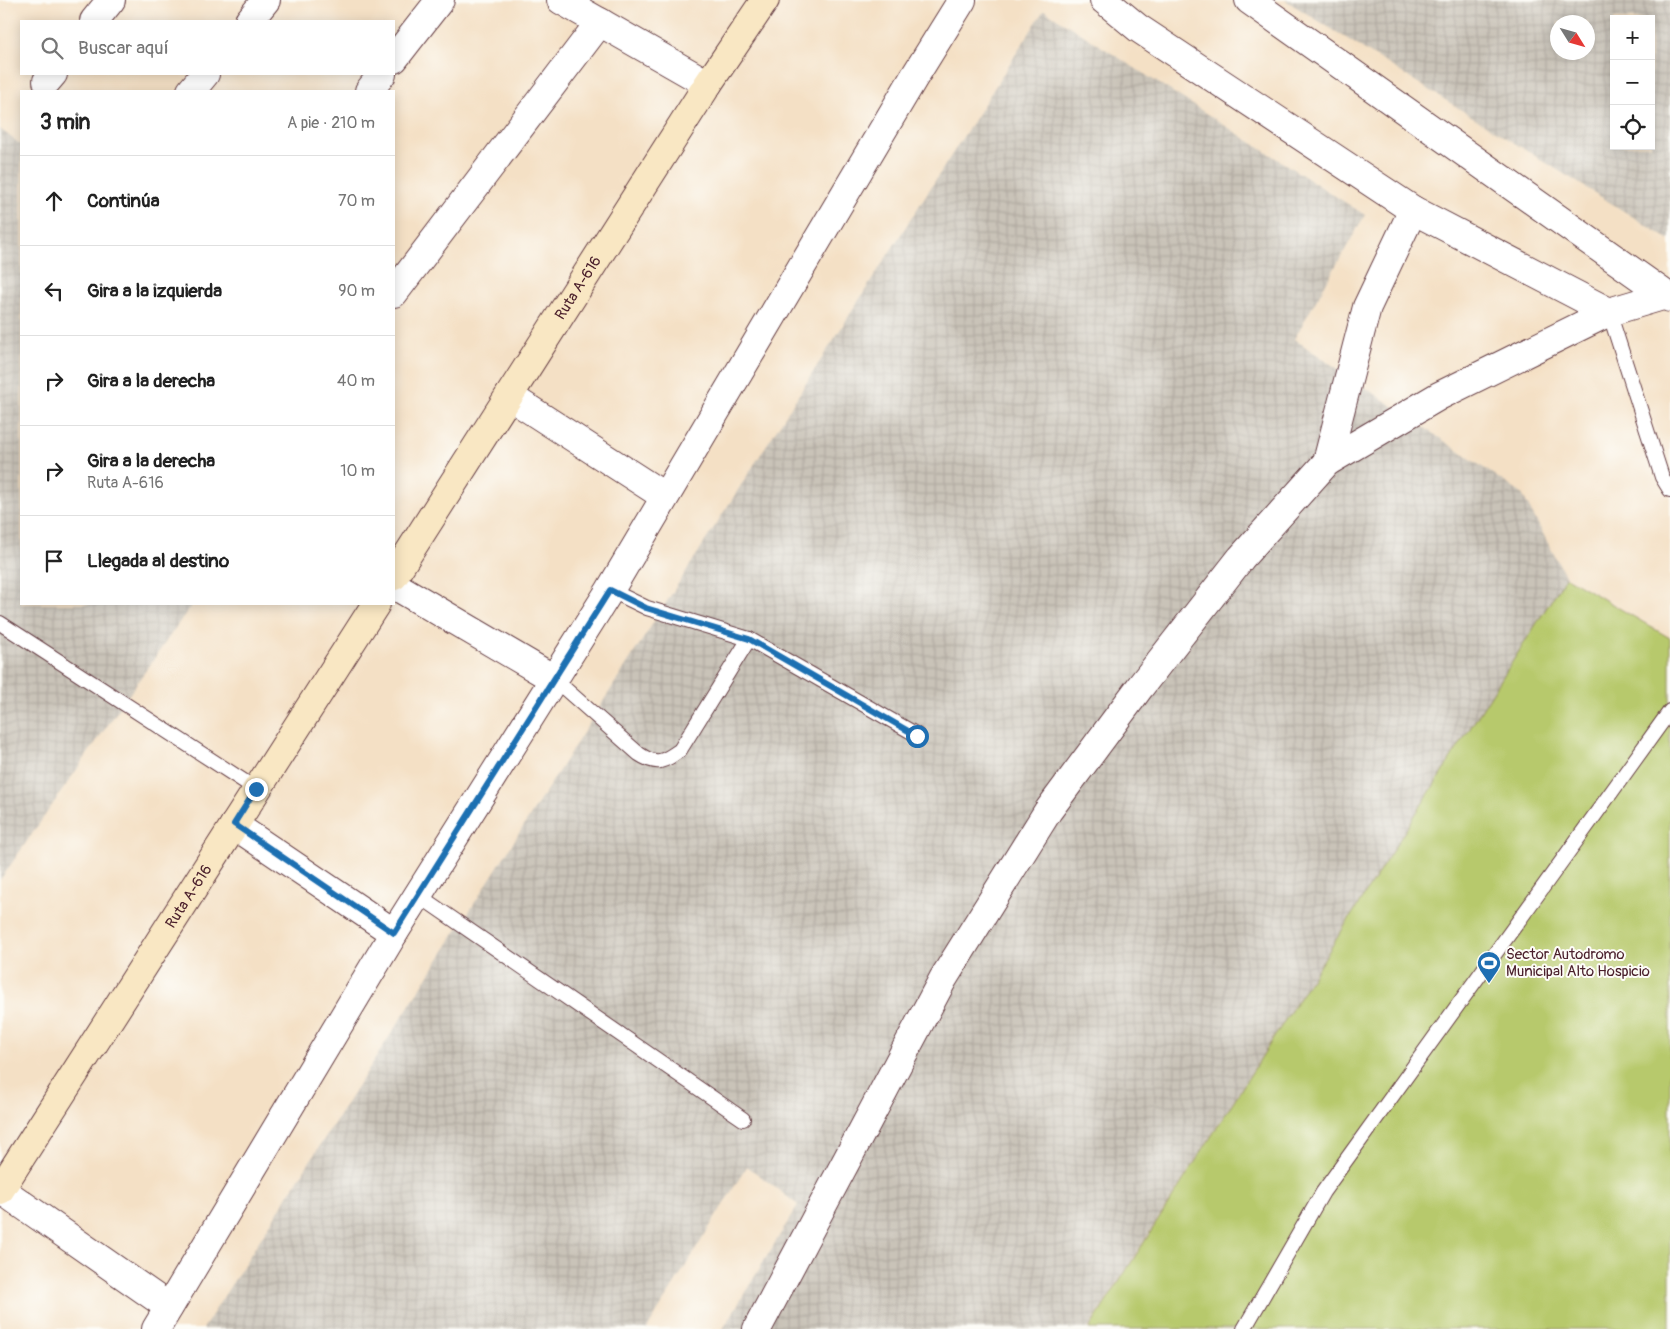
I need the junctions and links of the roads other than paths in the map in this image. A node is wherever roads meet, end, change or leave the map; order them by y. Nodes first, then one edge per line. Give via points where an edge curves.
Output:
1 (111, 0) edge
2 (266, 0) edge
3 (440, 0) edge
4 (561, 0) edge
5 (765, 0) edge
6 (962, 0) edge
7 (1104, 0) edge
8 (1249, 0) edge
9 (95, 20) edge
10 (250, 20) edge
11 (600, 22) junction
12 (395, 58) edge
13 (204, 75) edge
14 (381, 75) edge
15 (708, 84) junction
16 (192, 90) edge
17 (370, 90) edge
18 (1412, 210) junction
19 (395, 292) edge
20 (1668, 296) edge
21 (1609, 312) junction
22 (509, 396) junction
23 (1327, 462) junction
24 (1670, 490) edge
25 (664, 496) junction
26 (395, 574) edge
27 (395, 586) edge
28 (610, 590) junction
29 (375, 605) edge
30 (0, 623) edge
31 (749, 639) junction
32 (554, 679) junction
33 (1670, 711) edge
34 (917, 736) dead end
35 (256, 789) junction
36 (234, 824) junction
37 (418, 894) junction
38 (394, 933) junction
39 (743, 1119) dead end
40 (0, 1189) edge
41 (162, 1318) edge
42 (757, 1329) edge
43 (1244, 1329) edge

1 - 9 street
2 - 10 street
3 - 12 street
4 - 11 street
5 - 15 main road, Ruta A-616
6 - 25 street
7 - 18 street via 1138,28
8 - 20 street
11 - 15 street
11 - 19 street
13 - 16 street
14 - 17 street
15 - 22 main road, Ruta A-616
18 - 21 street
18 - 23 street via 1368,307
20 - 21 street
21 - 23 street via 1439,396
21 - 24 lane via 1662,476
22 - 25 street
22 - 26 main road, Ruta A-616
23 - 42 street via 1241,558 1048,811 943,979
25 - 28 street
27 - 32 street
28 - 31 lane via 646,608
28 - 32 street
29 - 35 main road, Ruta A-616
30 - 35 lane
31 - 32 lane via 680,750 664,761 649,761 638,754
31 - 34 lane
32 - 37 street
33 - 43 lane via 1323,1192
35 - 36 main road, Ruta A-616
36 - 38 street
36 - 40 main road, Ruta A-616
37 - 38 street
37 - 39 lane
38 - 41 street
40 - 41 street

